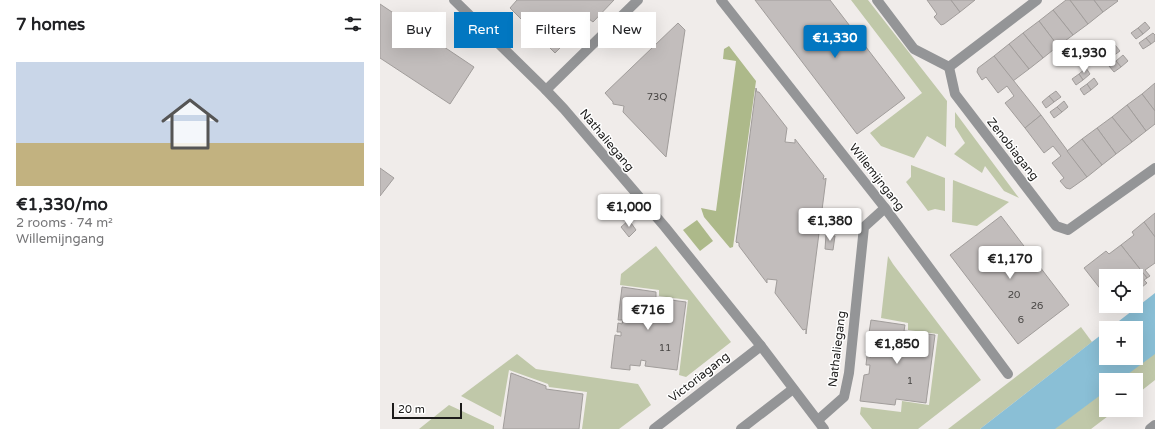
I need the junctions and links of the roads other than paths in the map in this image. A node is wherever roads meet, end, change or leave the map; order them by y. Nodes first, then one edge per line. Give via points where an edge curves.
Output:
1 (454, 0) edge
2 (638, 0) edge
3 (721, 0) edge
4 (878, 0) edge
5 (1037, 0) edge
6 (949, 67) junction
7 (546, 90) junction
8 (1155, 168) edge
9 (885, 208) junction
10 (761, 346) junction
11 (1008, 374) dead end
12 (793, 389) junction
13 (818, 420) junction
14 (1155, 425) edge
15 (654, 429) edge
16 (741, 429) edge
17 (824, 429) edge
18 (1150, 429) edge

1 - 7 street, Nathaliegang
2 - 7 street
3 - 9 street, Willemijngang
4 - 6 street via 914,49
5 - 6 street
6 - 8 street, Zenobiagang via 955,94 1056,226 1068,230
7 - 10 street, Nathaliegang via 665,227
9 - 11 street, Willemijngang
9 - 13 street, Nathaliegang via 864,227 844,397
10 - 12 street, Nathaliegang
10 - 15 street, Victoriagang
12 - 13 street, Nathaliegang
12 - 16 street
13 - 17 street, Nathaliegang
14 - 18 street

